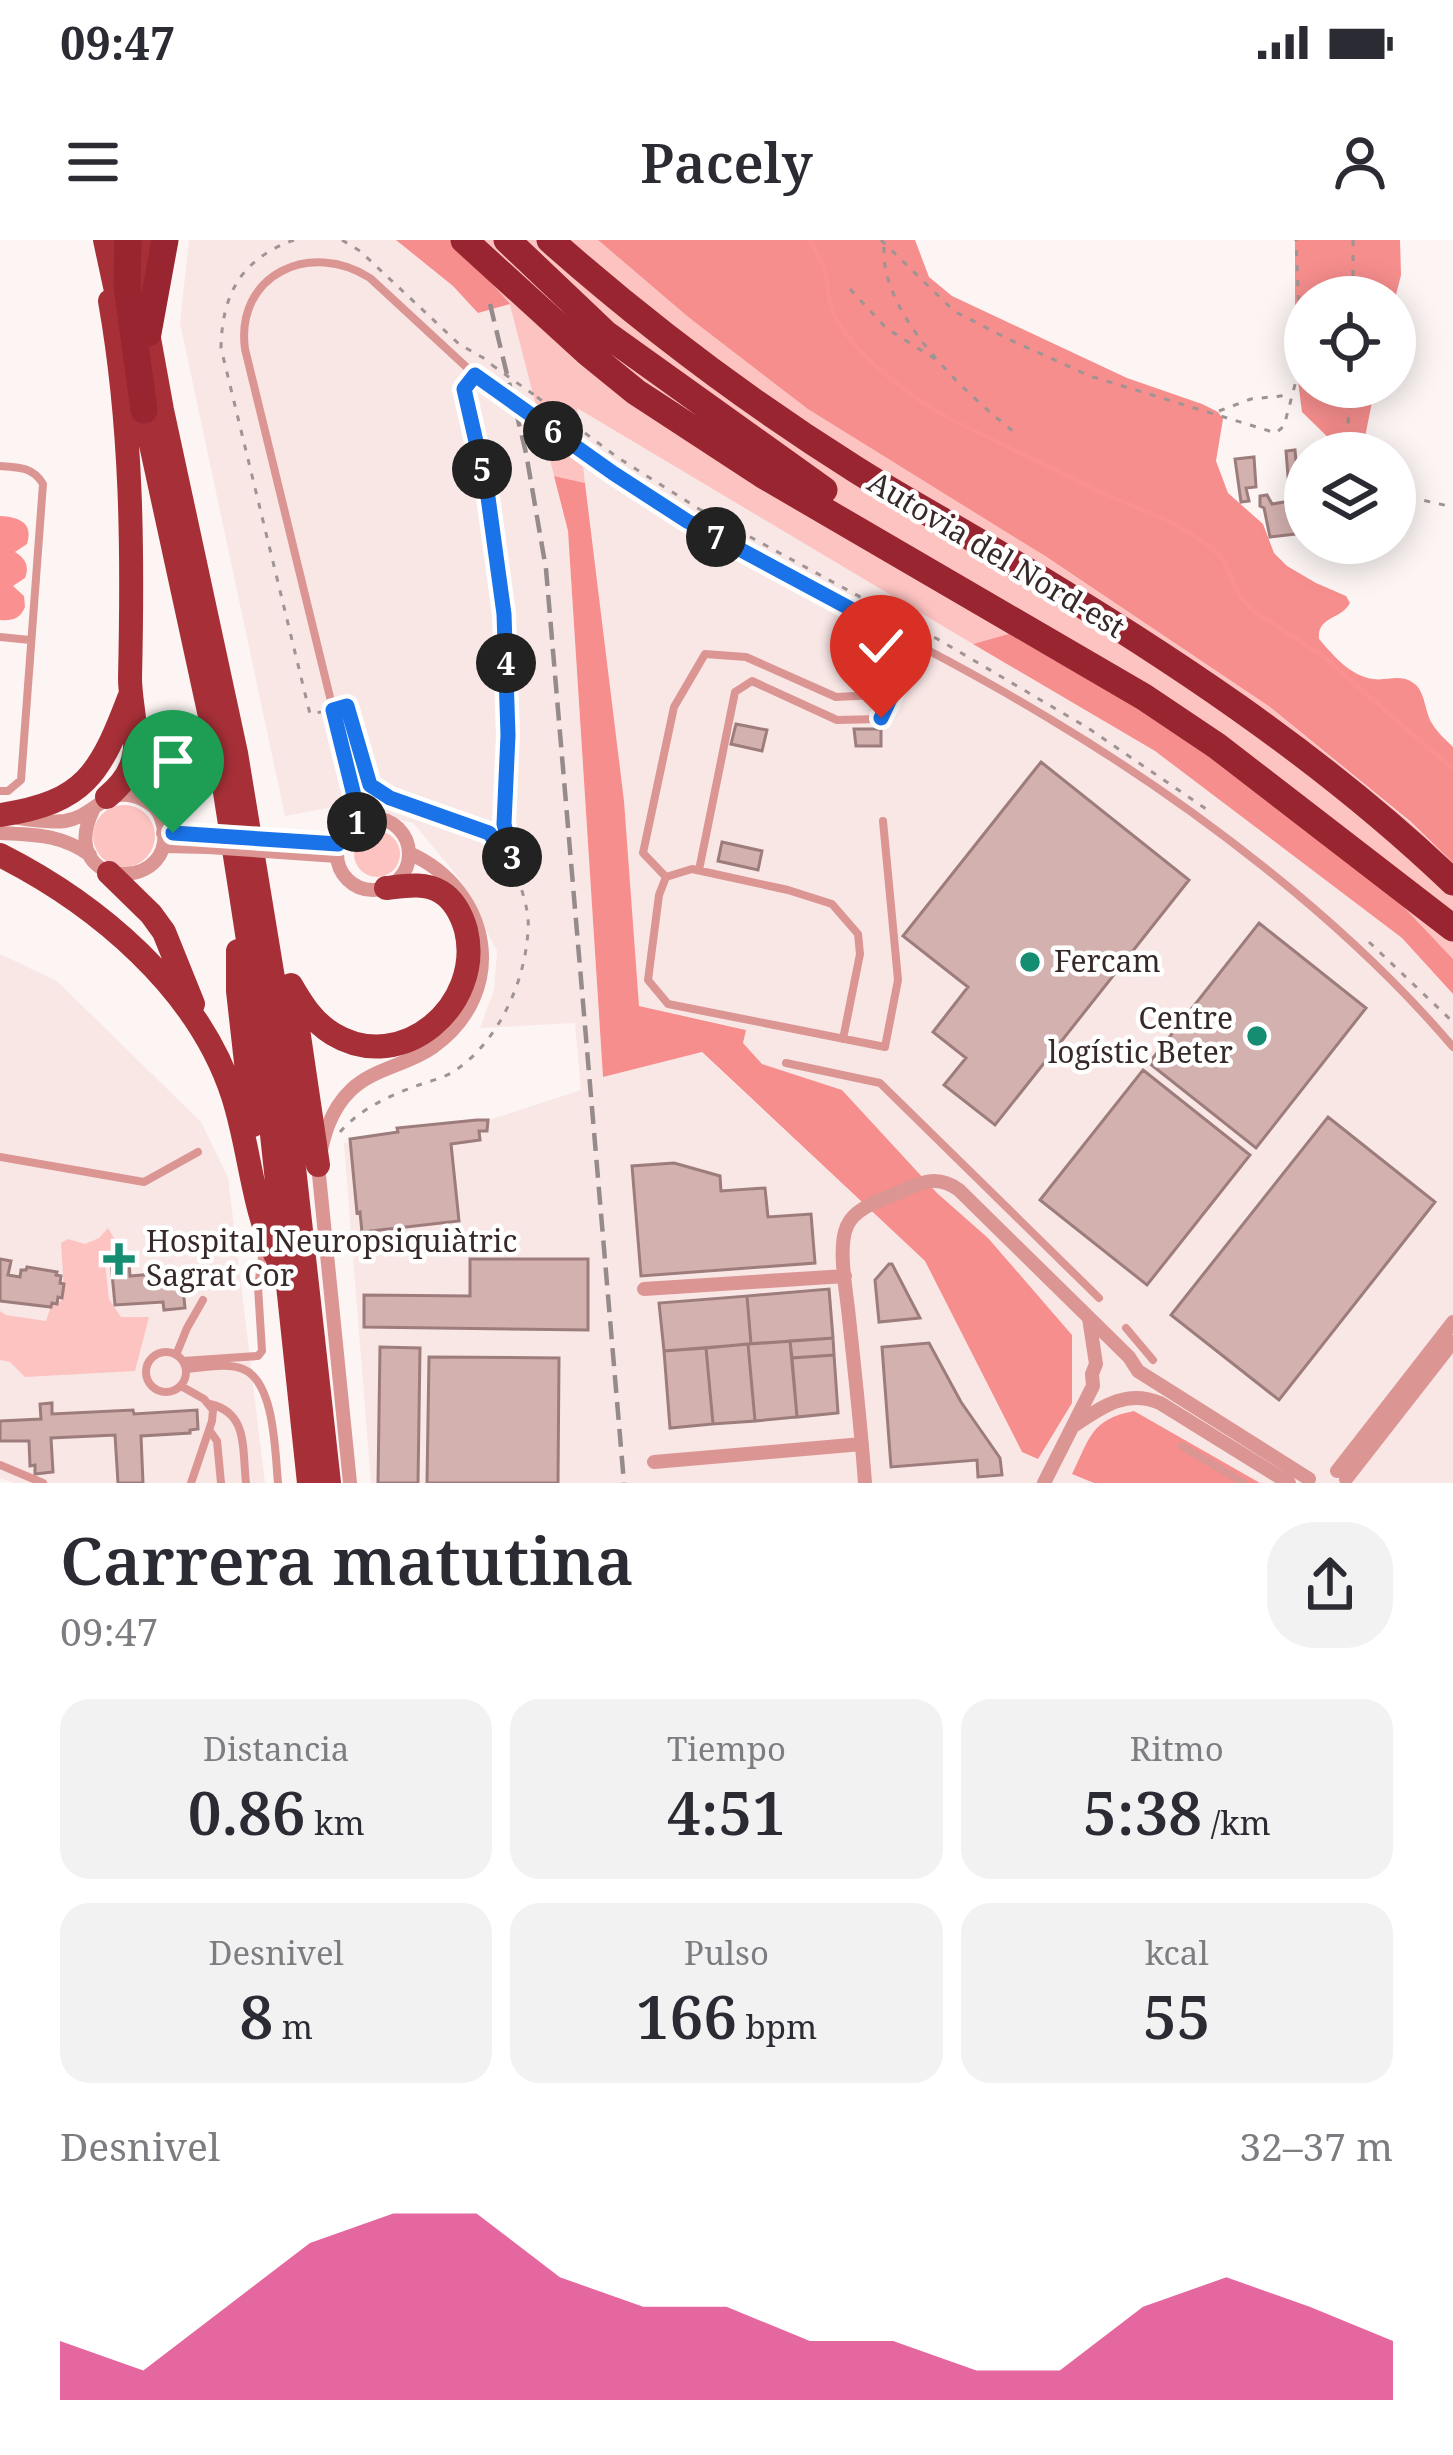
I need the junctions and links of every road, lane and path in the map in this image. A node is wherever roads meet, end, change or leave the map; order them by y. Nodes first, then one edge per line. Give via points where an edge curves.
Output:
1 (101, 240) edge
2 (128, 240) edge
3 (145, 240) edge
4 (165, 240) edge
5 (294, 240) edge
6 (342, 240) edge
7 (464, 240) edge
8 (476, 240) edge
9 (507, 240) edge
10 (550, 240) edge
11 (573, 240) edge
12 (1296, 240) edge
13 (1352, 240) edge
14 (882, 243) edge
15 (1297, 276) edge
16 (1353, 276) edge
17 (850, 289) dead end
18 (148, 333) junction
19 (937, 360) junction
20 (475, 375) junction
21 (1284, 395) edge
22 (537, 397) dead end
23 (1289, 408) edge
24 (144, 410) junction
25 (1216, 412) junction
26 (1014, 432) dead end
27 (823, 447) junction
28 (0, 466) edge
29 (764, 475) junction
30 (1416, 499) edge
31 (1453, 507) edge
32 (0, 637) edge
33 (30, 640) junction
34 (916, 644) junction
35 (130, 695) junction
36 (333, 710) junction
37 (0, 790) edge
38 (100, 804) junction
39 (0, 815) edge
40 (360, 820) junction
41 (883, 821) dead end
42 (250, 829) junction
43 (0, 833) edge
44 (163, 840) junction
45 (337, 850) junction
46 (409, 853) junction
47 (0, 854) edge
48 (99, 864) junction
49 (699, 870) junction
50 (666, 878) junction
51 (1453, 882) edge
52 (386, 887) junction
53 (240, 888) junction
54 (1453, 926) edge
55 (291, 985) junction
56 (843, 1039) junction
57 (210, 1045) junction
58 (1453, 1046) edge
59 (786, 1064) dead end
60 (198, 1152) dead end
61 (0, 1157) edge
62 (318, 1165) junction
63 (255, 1194) junction
64 (265, 1236) junction
65 (286, 1275) junction
66 (845, 1276) junction
67 (644, 1289) dead end
68 (1099, 1298) dead end
69 (203, 1300) dead end
70 (1089, 1318) junction
71 (1453, 1322) edge
72 (1126, 1328) dead end
73 (1453, 1342) edge
74 (1153, 1360) dead end
75 (182, 1361) junction
76 (1096, 1364) junction
77 (1134, 1364) junction
78 (181, 1386) junction
79 (1093, 1386) junction
80 (1131, 1396) junction
81 (1109, 1402) junction
82 (210, 1404) junction
83 (1076, 1425) junction
84 (209, 1430) junction
85 (862, 1444) junction
86 (1182, 1446) dead end
87 (654, 1462) dead end
88 (0, 1465) edge
89 (1344, 1478) edge
90 (313, 1481) edge
91 (1308, 1481) edge
92 (43, 1483) edge
93 (190, 1483) edge
94 (221, 1483) edge
95 (246, 1483) edge
96 (278, 1483) edge
97 (350, 1483) edge
98 (865, 1483) edge
99 (1044, 1483) edge
100 (1244, 1483) edge
101 (1289, 1483) edge

1 - 24 highway
1 - 35 highway via 130,462
2 - 24 highway
3 - 18 highway
4 - 18 highway
5 - 36 path via 242,275 228,297 221,348 310,714
6 - 22 path, bridge via 459,344
7 - 29 highway via 636,392
8 - 29 highway via 634,381
9 - 54 highway, Autovia del Nord-est via 606,334 804,478 1227,736 1350,828
10 - 27 highway, Autovia del Nord-est via 649,325
11 - 27 highway
12 - 15 path
13 - 16 path
14 - 19 path via 887,282
14 - 25 path via 976,323 1090,376
17 - 19 path via 886,328
18 - 42 highway
19 - 26 path
20 - 34 lane, bridge via 687,521
20 - 36 lane via 344,263 318,258 280,269 250,308 245,349
20 - 36 path via 464,389 504,614 504,824 514,864 489,833 370,785 347,706
21 - 25 path
23 - 25 path via 1276,433
24 - 53 highway
27 - 51 highway, Autovia del Nord-est via 1168,659 1307,756
28 - 33 lane via 22,467 44,484
29 - 54 highway via 1162,710
30 - 31 path
32 - 33 lane
33 - 37 lane via 21,780
34 - 49 lane via 881,718 837,720 752,681 735,692
34 - 50 lane via 876,695 836,698 746,657 705,654 674,707 644,853
34 - 58 lane via 1175,800 1299,896
35 - 38 highway via 134,754 124,780
35 - 39 highway via 85,781 63,799
36 - 40 lane
38 - 39 street via 67,821
38 - 44 street via 118,794 149,802 162,819
38 - 48 street via 85,832
40 - 45 street
40 - 46 street via 395,826
41 - 56 lane via 898,980 886,1047
42 - 55 highway
42 - 90 highway via 273,978
43 - 48 street via 56,837
44 - 45 street, bridge
44 - 48 street via 142,872 125,876
45 - 52 street via 349,881 367,890
46 - 52 street via 402,877
46 - 62 street via 441,872 470,905 482,943 477,992 468,1014 430,1050 377,1072 339,1103
47 - 57 highway via 132,945
48 - 57 highway via 164,932
49 - 50 lane
49 - 56 lane via 832,904 858,934
50 - 56 lane via 648,980 668,1004
52 - 55 highway via 442,892 463,919 468,968 447,1013 400,1044 361,1045 322,1027
53 - 63 highway via 238,991
53 - 65 highway
55 - 62 highway
57 - 63 highway via 232,1092
59 - 68 lane via 880,1083
60 - 61 lane via 144,1182
62 - 97 street
63 - 64 highway
64 - 65 highway
64 - 75 lane via 262,1351
65 - 90 highway
66 - 67 street
66 - 70 street via 850,1220 920,1183 942,1180
66 - 85 street
69 - 75 lane via 187,1328
70 - 76 street
70 - 77 street
71 - 89 street
72 - 74 lane
73 - 89 street
75 - 78 lane
75 - 78 lane via 167,1352 151,1358 146,1375 164,1392
75 - 96 lane via 254,1375 267,1396
76 - 77 street via 1118,1353
76 - 79 street
77 - 80 street
77 - 91 street
78 - 82 lane
79 - 81 street
79 - 83 street
80 - 81 street
80 - 101 street via 1160,1402
81 - 83 street
82 - 84 lane
82 - 95 lane via 239,1423
83 - 99 street
84 - 93 lane
84 - 94 lane
85 - 87 street
85 - 98 street
86 - 100 lane
88 - 92 lane
89 - 91 street via 1322,1470

